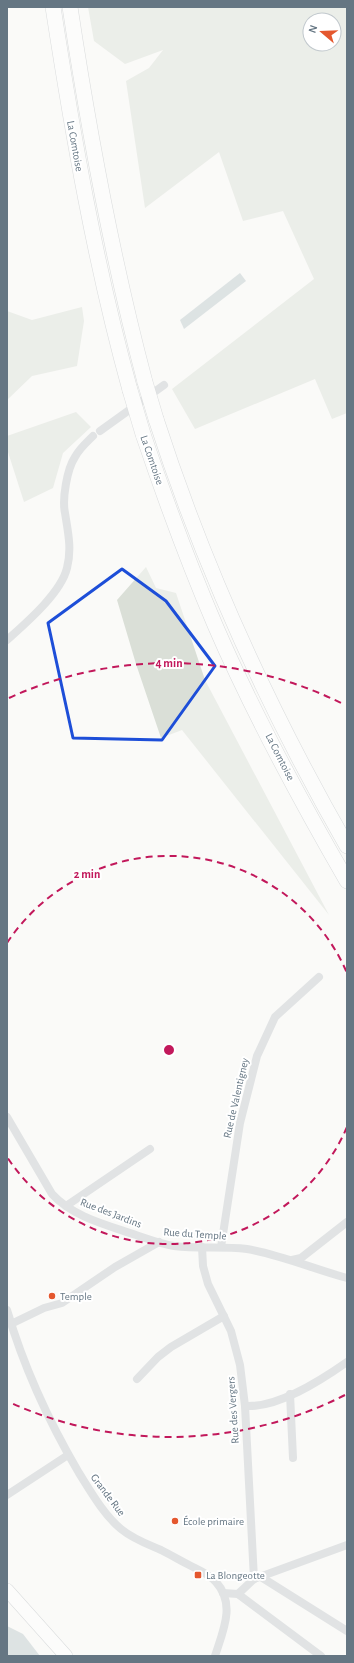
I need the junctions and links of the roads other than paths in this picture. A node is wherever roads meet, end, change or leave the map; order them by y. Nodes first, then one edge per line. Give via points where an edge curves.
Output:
1 (53, 7) edge
2 (70, 7) edge
3 (164, 385) dead end
4 (7, 640) edge
5 (347, 846) edge
6 (347, 881) edge
7 (319, 976) dead end
8 (7, 1117) edge
9 (150, 1149) dead end
10 (66, 1206) junction
11 (347, 1222) edge
12 (159, 1242) junction
13 (202, 1247) junction
14 (221, 1247) junction
15 (292, 1260) junction
16 (347, 1278) edge
17 (7, 1310) edge
18 (224, 1316) junction
19 (11, 1324) junction
20 (347, 1362) edge
21 (137, 1379) dead end
22 (290, 1394) junction
23 (245, 1406) junction
24 (68, 1455) junction
25 (293, 1458) dead end
26 (7, 1495) edge
27 (347, 1546) edge
28 (258, 1578) junction
29 (7, 1590) edge
30 (223, 1593) junction
31 (238, 1594) junction
32 (347, 1631) edge
33 (66, 1656) edge
34 (215, 1656) edge
35 (321, 1656) edge

1 - 6 highway, La Comtoise, bridge via 72,132 90,225 107,302 143,434 180,539 231,660 288,775
2 - 5 highway, La Comtoise, bridge via 102,197 124,301 156,418 196,533 228,610 267,696
3 - 4 street via 96,433 74,457 65,485 64,511 71,552 67,570 57,588 37,612
7 - 14 street, Rue de Valentigney via 275,1017 257,1056 240,1123
8 - 10 street, Rue des Jardins via 52,1194
9 - 10 street
10 - 12 street, Rue des Jardins via 80,1214
11 - 15 street via 300,1258
12 - 13 street, Rue du Temple via 174,1246
12 - 19 street, Rue du Temple via 115,1267 62,1303 44,1308
13 - 14 street, Rue du Temple
13 - 18 street, Rue des Vergers via 203,1266 208,1284
14 - 15 street, Rue du Temple
15 - 16 street, Rue du Temple
17 - 19 street, Grande Rue
18 - 21 street via 171,1347
18 - 23 street, Rue des Vergers via 240,1365
19 - 24 street, Grande Rue via 30,1378
20 - 22 street
22 - 23 street via 259,1407
22 - 25 street
23 - 28 street, Rue des Vergers
24 - 26 street
24 - 30 street, Grande Rue via 102,1508 120,1529 141,1542 206,1573
27 - 28 street
28 - 31 street
28 - 32 street
29 - 33 main road
30 - 31 street
30 - 34 street, Grande Rue via 228,1606 226,1624
31 - 35 street

